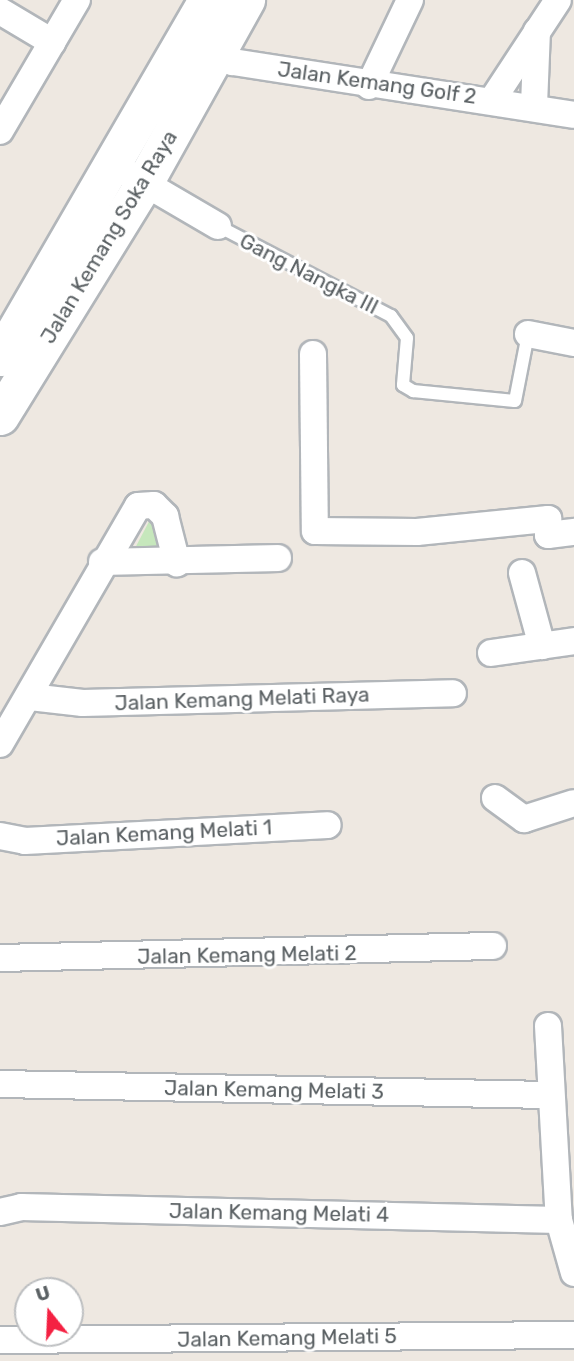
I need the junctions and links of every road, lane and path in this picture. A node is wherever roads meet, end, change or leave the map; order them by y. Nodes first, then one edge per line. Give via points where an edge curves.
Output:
1 (77, 0) edge
2 (207, 0) edge
3 (246, 0) edge
4 (410, 0) edge
5 (558, 0) edge
6 (0, 11) edge
7 (537, 30) junction
8 (52, 42) junction
9 (199, 49) junction
10 (369, 86) junction
11 (493, 99) junction
12 (534, 104) junction
13 (574, 115) edge
14 (0, 131) edge
15 (130, 174) junction
16 (218, 226) joint
17 (528, 334) joint
18 (574, 343) edge
19 (313, 354) dead end
20 (0, 357) edge
21 (0, 416) edge
22 (574, 532) edge
23 (278, 558) dead end
24 (102, 562) junction
25 (177, 563) junction
26 (522, 573) dead end
27 (574, 641) edge
28 (542, 646) junction
29 (491, 653) dead end
30 (453, 693) dead end
31 (30, 697) junction
32 (0, 744) edge
33 (495, 798) dead end
34 (574, 803) edge
35 (328, 825) dead end
36 (0, 836) edge
37 (493, 946) dead end
38 (0, 958) edge
39 (548, 1026) dead end
40 (0, 1084) edge
41 (549, 1095) junction
42 (0, 1212) edge
43 (565, 1226) edge
44 (574, 1273) edge
45 (574, 1335) edge
46 (0, 1340) edge

1 - 8 street
2 - 9 street
3 - 9 street
4 - 10 street
5 - 7 street
6 - 8 street
7 - 11 street
7 - 12 street
8 - 14 street
9 - 10 street, Jalan Kemang Golf 2
9 - 15 street, Jalan Kemang Soka Raya
10 - 11 street, Jalan Kemang Golf 2
11 - 12 street, Jalan Kemang Golf 2
12 - 13 street, Jalan Kemang Golf 2
15 - 16 street
15 - 20 street, Jalan Kemang Soka Raya
15 - 21 street, Jalan Kemang Soka Raya
16 - 17 lane, Gang Nangka III via 391,316 407,338 403,385 413,391 516,401
17 - 18 street, Gang Nangka III
19 - 22 street via 315,531 417,531 548,519 548,535
23 - 25 street
24 - 25 street
24 - 25 street via 131,512 145,502 165,516
24 - 31 street
26 - 28 street
27 - 28 street
28 - 29 street
30 - 31 street, Jalan Kemang Melati Raya via 83,703
31 - 32 street
33 - 34 street via 524,819
35 - 36 street, Jalan Kemang Melati 1 via 25,841
37 - 38 street, Jalan Kemang Melati 2
39 - 41 street
40 - 41 street, Jalan Kemang Melati 3
41 - 43 street
42 - 43 street, Jalan Kemang Melati 4 via 20,1207
43 - 44 street
45 - 46 street, Jalan Kemang Melati 5

